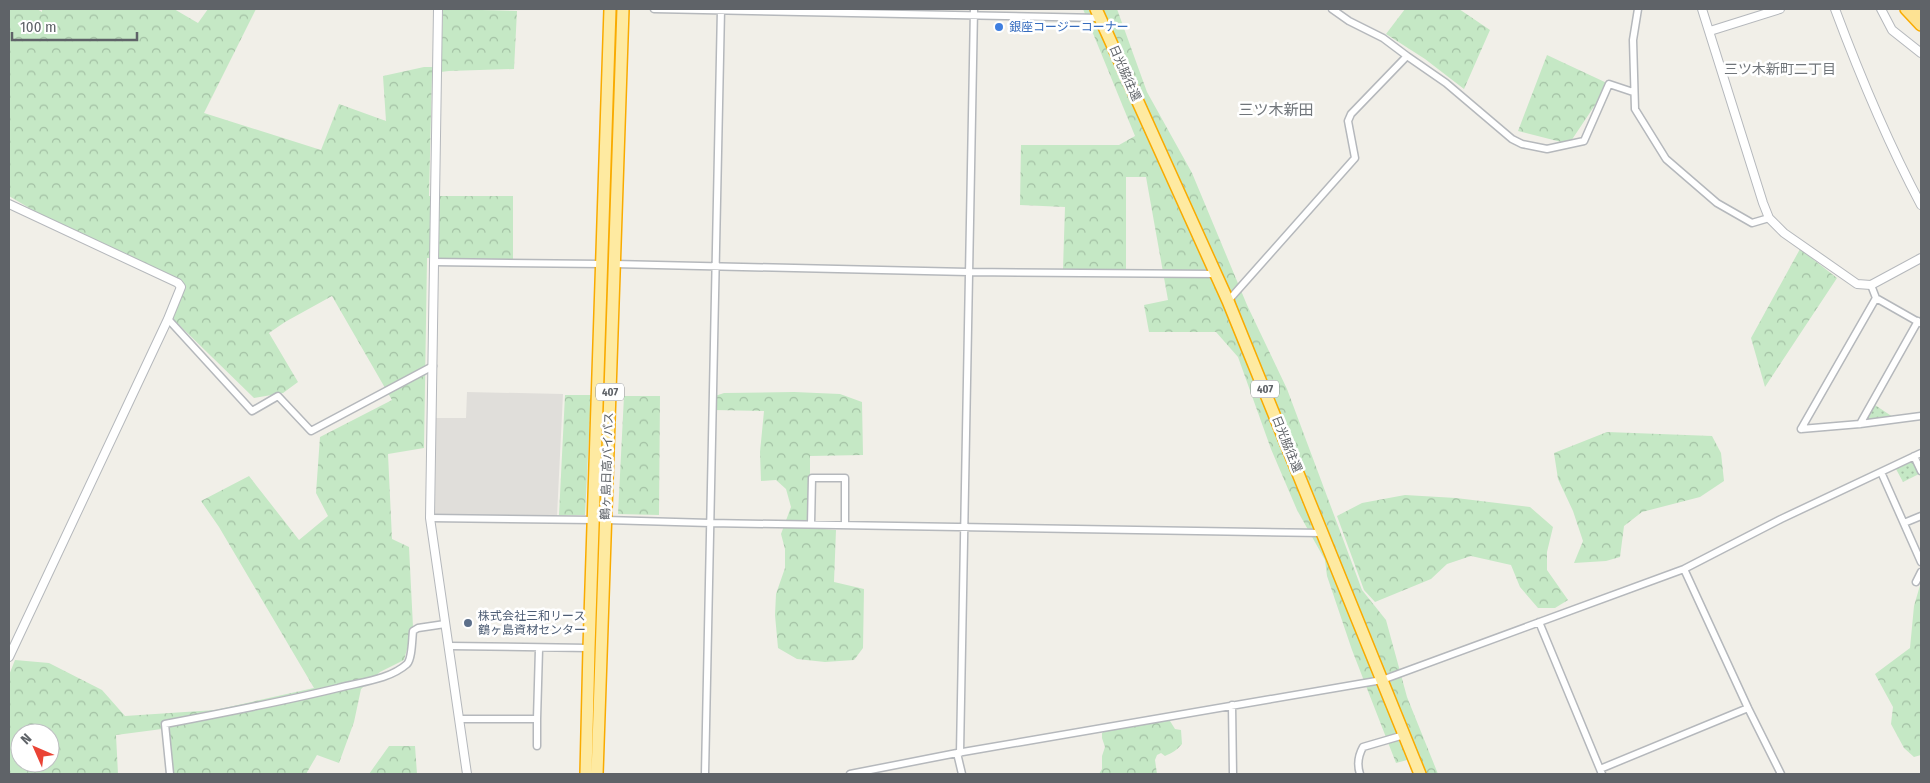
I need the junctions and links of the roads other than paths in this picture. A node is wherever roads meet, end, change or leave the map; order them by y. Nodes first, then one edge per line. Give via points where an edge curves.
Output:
1 (438, 9) edge
2 (610, 9) edge
3 (623, 9) edge
4 (654, 9) edge
5 (1332, 9) edge
6 (1638, 9) edge
7 (1702, 9) edge
8 (1780, 9) edge
9 (1835, 9) edge
10 (1881, 9) edge
11 (1906, 9) edge
12 (1918, 9) edge
13 (721, 10) edge
14 (974, 12) edge
15 (1099, 13) edge
16 (1921, 13) edge
17 (1921, 24) edge
18 (1710, 31) junction
19 (1921, 53) edge
20 (1407, 56) junction
21 (1633, 92) junction
22 (9, 204) edge
23 (1921, 205) edge
24 (1769, 218) junction
25 (1921, 258) edge
26 (434, 262) junction
27 (602, 264) junction
28 (614, 264) junction
29 (715, 266) junction
30 (968, 272) junction
31 (1216, 274) junction
32 (1871, 286) junction
33 (1876, 298) junction
34 (1228, 301) junction
35 (168, 319) junction
36 (1920, 322) edge
37 (433, 366) junction
38 (1921, 416) edge
39 (1860, 424) junction
40 (1921, 453) edge
41 (1914, 456) junction
42 (1881, 472) junction
43 (1921, 472) edge
44 (1921, 516) edge
45 (430, 518) junction
46 (594, 520) junction
47 (606, 520) junction
48 (710, 523) junction
49 (1904, 523) junction
50 (811, 524) junction
51 (844, 525) junction
52 (964, 527) junction
53 (1322, 533) junction
54 (1921, 562) edge
55 (1684, 568) junction
56 (1921, 572) edge
57 (1916, 582) dead end
58 (1539, 622) junction
59 (445, 624) junction
60 (448, 646) junction
61 (589, 648) junction
62 (539, 649) junction
63 (9, 657) edge
64 (1382, 680) junction
65 (1232, 705) junction
66 (1748, 708) junction
67 (460, 719) junction
68 (537, 720) junction
69 (1404, 734) junction
70 (536, 746) dead end
71 (959, 753) junction
72 (1601, 772) edge
73 (170, 774) edge
74 (468, 774) edge
75 (586, 774) edge
76 (597, 774) edge
77 (705, 774) edge
78 (850, 774) edge
79 (962, 774) edge
80 (1233, 774) edge
81 (1360, 774) edge
82 (1420, 774) edge
83 (1781, 774) edge

1 - 26 street
2 - 27 highway, 鶴ヶ島日高バイパス / 407
3 - 28 highway, 鶴ヶ島日高バイパス / 407
4 - 13 street
5 - 20 street via 1383,38
6 - 21 street via 1632,40
7 - 18 street
8 - 18 street
9 - 23 street via 1859,75
10 - 19 street via 1892,30
11 - 17 highway
12 - 16 highway
13 - 14 street
13 - 29 street
14 - 15 street
14 - 30 street
15 - 31 highway, 日光脇往還 / 407
18 - 24 street
20 - 21 street via 1446,83 1512,139 1533,148 1547,149 1584,141 1609,84
20 - 34 street via 1350,114 1348,120 1355,158
21 - 24 street via 1635,108 1666,159 1700,191 1752,223
22 - 35 street via 178,283 180,292
24 - 32 street via 1793,241 1849,280
25 - 32 street
26 - 27 street
26 - 37 street
27 - 46 highway, 鶴ヶ島日高バイパス / 407
28 - 29 street
28 - 47 highway, 鶴ヶ島日高バイパス / 407
29 - 30 street
29 - 48 street
30 - 31 street
30 - 52 street
31 - 34 highway, 日光脇往還 / 407
32 - 33 street
33 - 36 street
33 - 39 street via 1800,428
34 - 53 highway, 日光脇往還 / 407
35 - 37 street via 252,411 278,396 311,431
35 - 63 street
36 - 39 street
37 - 45 street
38 - 39 street
40 - 41 street
41 - 42 street
41 - 43 street
42 - 49 street
42 - 55 street
44 - 49 street
45 - 46 street
45 - 59 street
46 - 61 highway, 鶴ヶ島日高バイパス / 407
47 - 48 street
47 - 76 highway, 鶴ヶ島日高バイパス / 407
48 - 50 street
48 - 77 street
49 - 54 street
50 - 51 street
50 - 51 street via 812,478 845,478
51 - 52 street
52 - 53 street
52 - 71 street
53 - 64 highway, 日光脇往還 / 407
55 - 58 street
55 - 66 street
56 - 57 street
58 - 64 street
58 - 72 street
59 - 60 street
59 - 73 street via 413,631 409,662 400,670 382,677 165,724
60 - 62 street
60 - 67 street
61 - 62 street
61 - 75 highway, 鶴ヶ島日高バイパス / 407
62 - 68 street
64 - 65 street
64 - 69 highway, 日光脇往還 / 407
65 - 71 street
65 - 80 street
66 - 72 street
66 - 83 street
67 - 68 street
67 - 74 street
68 - 70 street
69 - 81 street via 1362,747 1358,767
69 - 82 highway, 日光脇往還 / 407
71 - 78 street
71 - 79 street

